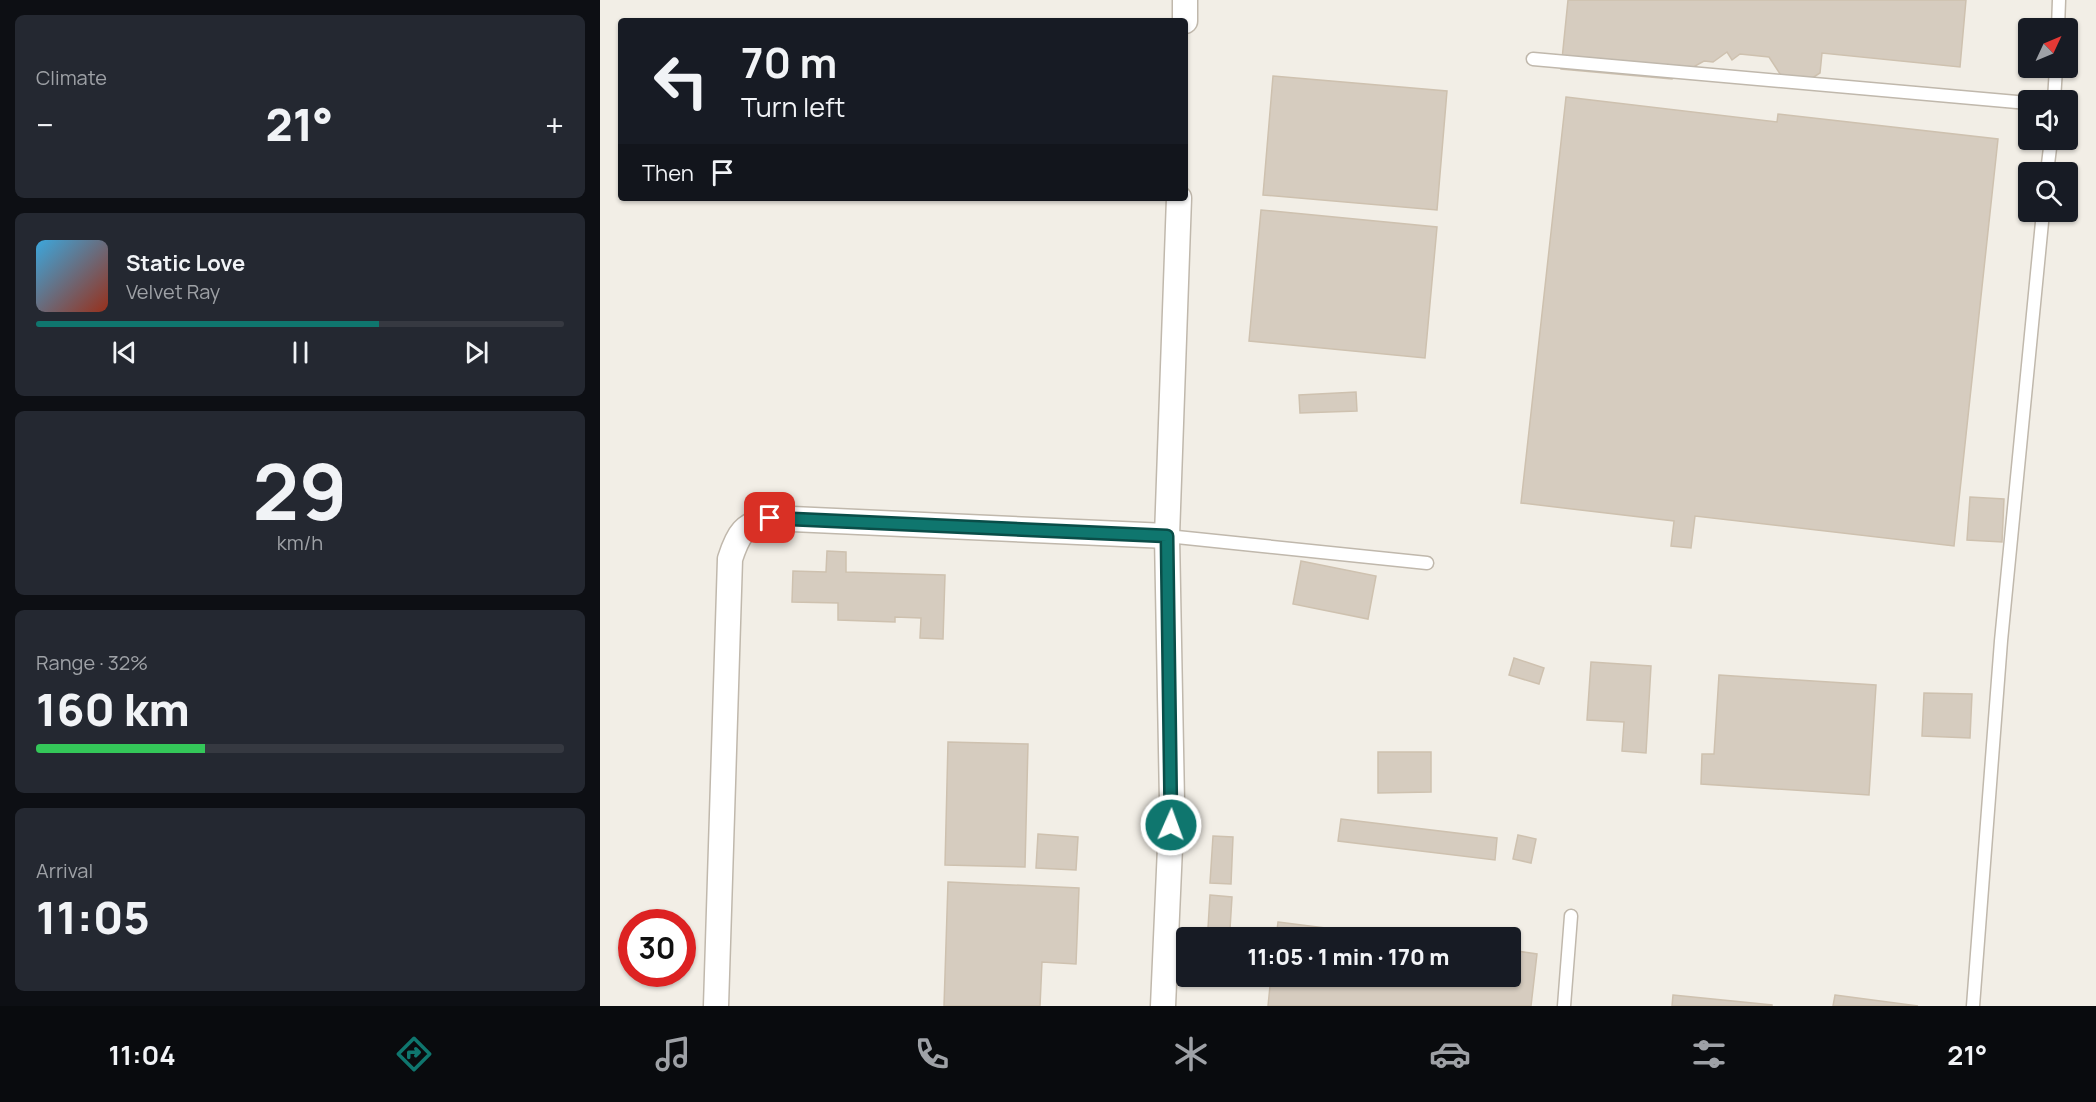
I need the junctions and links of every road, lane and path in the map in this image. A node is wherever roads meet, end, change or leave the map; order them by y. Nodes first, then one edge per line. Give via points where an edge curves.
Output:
1 (1185, 0) edge
2 (2059, 0) edge
3 (1185, 18) edge
4 (2058, 18) edge
5 (1533, 59) dead end
6 (2018, 102) edge
7 (1179, 201) edge
8 (2042, 222) edge
9 (1167, 536) junction
10 (1427, 563) dead end
11 (1571, 916) dead end
12 (716, 1006) edge
13 (1163, 1006) edge
14 (1564, 1006) edge
15 (1973, 1006) edge

1 - 3 street
2 - 4 lane
5 - 6 lane
7 - 9 street
8 - 15 lane via 2001,641
9 - 10 lane
9 - 12 street via 770,518 754,522 741,534 730,559
9 - 13 street via 1172,802
11 - 14 lane

